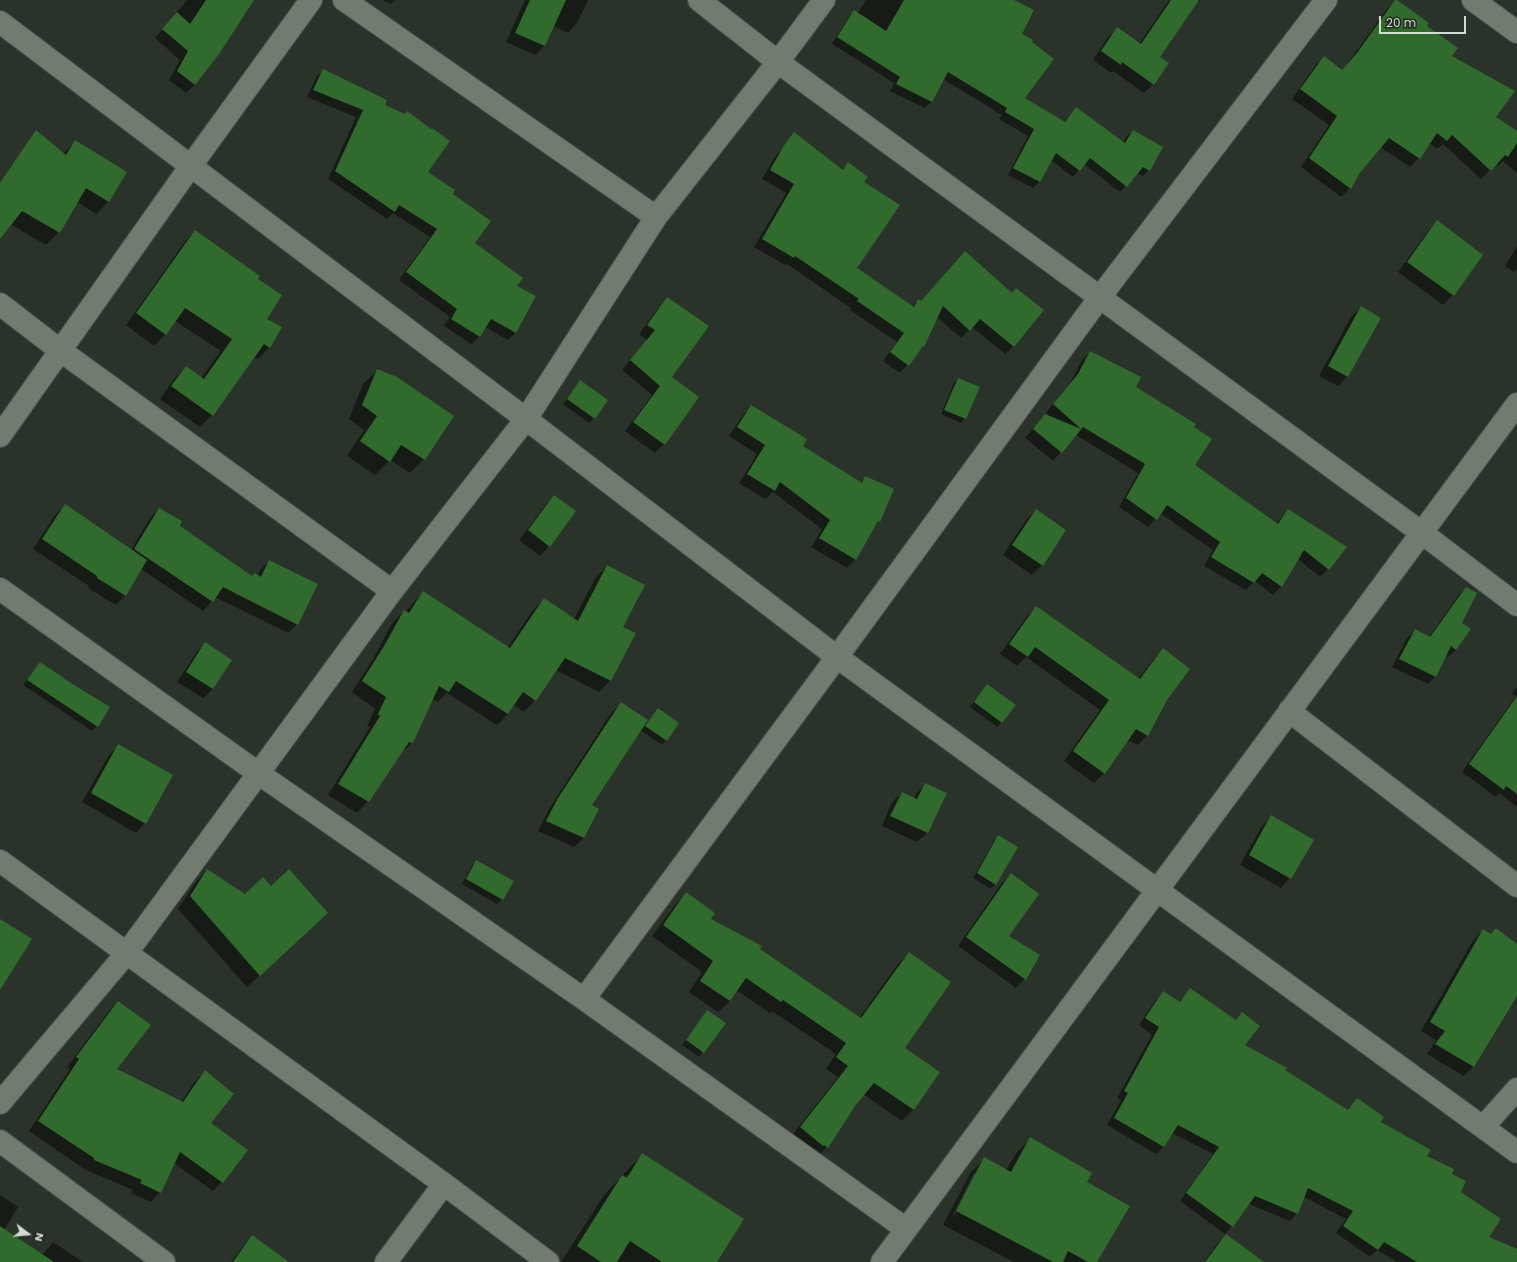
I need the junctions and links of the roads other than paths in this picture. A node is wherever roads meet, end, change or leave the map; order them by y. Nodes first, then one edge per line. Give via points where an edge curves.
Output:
1 (311, 0) edge
2 (344, 0) edge
3 (699, 0) edge
4 (824, 0) edge
5 (1326, 0) edge
6 (1473, 0) edge
7 (0, 22) edge
8 (1517, 32) edge
9 (778, 62) junction
10 (190, 167) junction
11 (656, 218) junction
12 (1100, 297) junction
13 (0, 304) edge
14 (61, 351) junction
15 (1517, 404) edge
16 (526, 419) junction
17 (0, 436) edge
18 (1422, 532) junction
19 (0, 589) edge
20 (392, 591) junction
21 (1517, 605) edge
22 (838, 657) junction
23 (1289, 711) junction
24 (258, 773) junction
25 (0, 861) edge
26 (1517, 886) edge
27 (1157, 890) junction
28 (126, 954) junction
29 (584, 999) junction
30 (1517, 1089) edge
31 (0, 1103) edge
32 (1483, 1127) junction
33 (0, 1141) edge
34 (1517, 1152) edge
35 (444, 1184) junction
36 (906, 1229) junction
37 (164, 1262) edge
38 (386, 1262) edge
39 (548, 1262) edge
40 (882, 1262) edge

1 - 10 street
2 - 11 street
3 - 9 street
4 - 9 street
5 - 12 street
6 - 8 street
7 - 10 street
9 - 11 street
9 - 12 street
10 - 14 street
10 - 16 street
11 - 16 street
12 - 18 street
12 - 22 street
13 - 14 street
14 - 17 street
14 - 20 street
15 - 18 street
16 - 20 street
16 - 22 street
18 - 21 street
18 - 23 street
19 - 24 street
20 - 24 street
22 - 27 street
22 - 29 street
23 - 26 street
23 - 27 street
24 - 28 street
24 - 29 street
25 - 28 street
27 - 32 street
27 - 36 street
28 - 31 street
28 - 35 street
29 - 36 street
30 - 32 street
32 - 34 street
33 - 37 street
35 - 38 street
35 - 39 street
36 - 40 street

